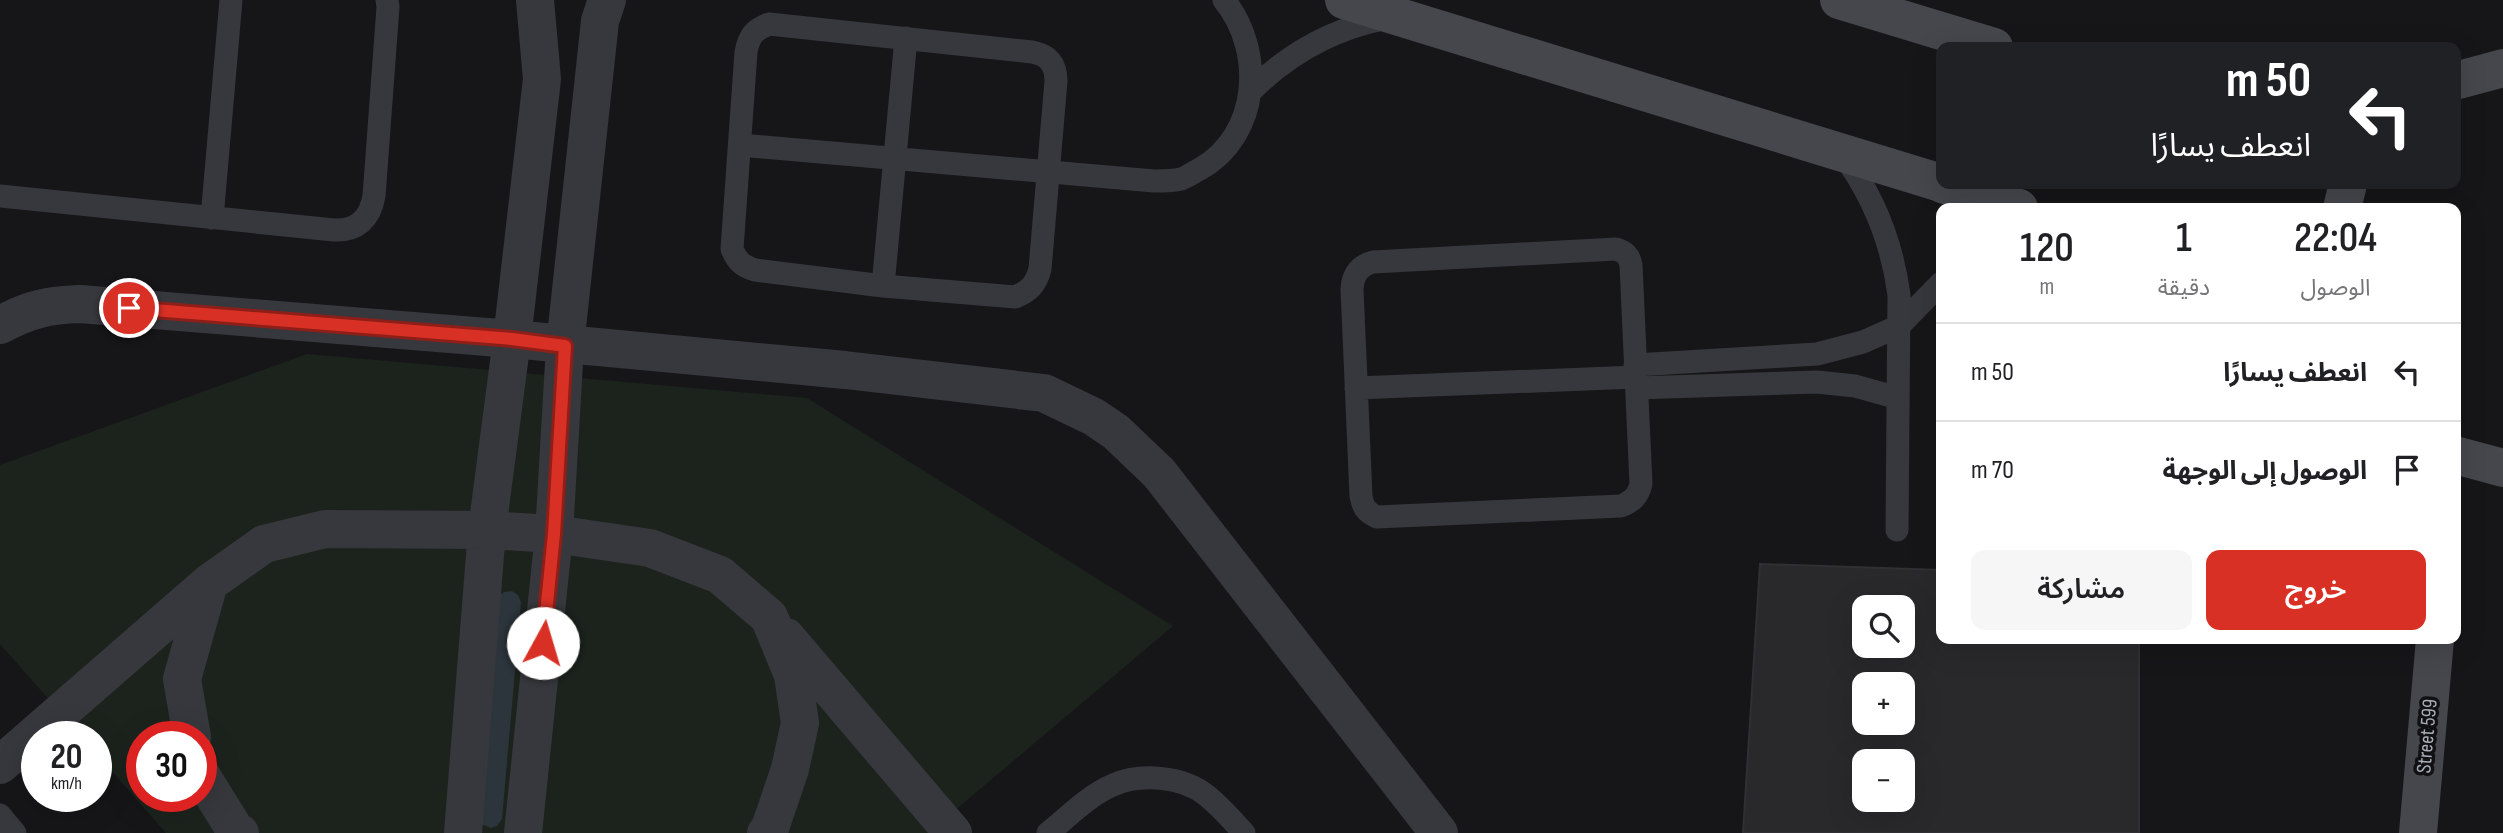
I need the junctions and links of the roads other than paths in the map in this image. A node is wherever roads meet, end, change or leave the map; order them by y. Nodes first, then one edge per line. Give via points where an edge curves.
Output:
1 (231, 0) edge
2 (387, 0) edge
3 (535, 0) edge
4 (607, 0) edge
5 (1224, 0) edge
6 (1344, 0) edge
7 (1839, 0) edge
8 (1398, 17) junction
9 (906, 38) junction
10 (1978, 42) edge
11 (2503, 68) edge
12 (2461, 79) edge
13 (1251, 90) junction
14 (740, 145) junction
15 (1842, 154) junction
16 (895, 159) junction
17 (1049, 172) junction
18 (1936, 182) edge
19 (1957, 189) edge
20 (0, 196) edge
21 (2003, 203) edge
22 (212, 218) junction
23 (883, 286) junction
24 (1936, 289) edge
25 (0, 325) edge
26 (1899, 326) junction
27 (512, 339) junction
28 (565, 346) junction
29 (1636, 376) junction
30 (1356, 388) junction
31 (1898, 398) junction
32 (2461, 456) edge
33 (2503, 468) edge
34 (487, 530) junction
35 (1897, 530) dead end
36 (554, 534) junction
37 (209, 583) junction
38 (769, 617) junction
39 (2435, 644) edge
40 (189, 721) edge
41 (0, 765) edge
42 (217, 801) edge
43 (0, 815) edge
44 (15, 833) edge
45 (240, 833) edge
46 (463, 833) edge
47 (523, 833) edge
48 (766, 833) edge
49 (953, 833) edge
50 (1048, 833) edge
51 (1244, 833) edge
52 (1439, 833) edge
53 (2418, 833) edge

1 - 22 lane
2 - 22 lane via 369,215 344,231
3 - 27 street via 542,79
4 - 28 street via 600,21
5 - 13 lane via 1247,44
6 - 8 street
7 - 10 street
8 - 13 lane via 1338,31 1311,44
8 - 15 street
9 - 14 lane via 769,24 756,29 746,52
9 - 16 lane
9 - 17 lane via 1032,52 1051,61 1056,81
11 - 12 street
13 - 17 lane via 1240,131 1215,160 1181,179
14 - 16 lane
14 - 23 lane via 732,249 736,260 755,270
15 - 18 street
15 - 26 lane via 1875,206 1895,264
16 - 17 lane
16 - 23 lane
17 - 23 lane via 1040,268 1037,282 1028,292 1015,297
19 - 21 street
20 - 22 lane
24 - 26 lane
25 - 27 street via 26,311 80,304
26 - 29 lane via 1863,342 1817,354
26 - 31 lane
27 - 28 street
27 - 34 street
28 - 36 street
28 - 52 street via 1044,393 1094,417 1159,473
29 - 30 lane
29 - 30 lane via 1630,258 1616,249 1364,264 1353,279
29 - 30 lane via 1641,484 1631,502 1377,517 1368,513 1361,496
29 - 31 lane via 1817,382
31 - 35 lane
32 - 33 street
34 - 36 street
34 - 37 street via 325,529 264,544
34 - 46 street
36 - 38 street via 650,548 720,575
36 - 47 street
37 - 40 street via 182,679
37 - 41 street
38 - 48 street via 793,675 800,723 790,769
38 - 49 street
39 - 53 street, Street 599
42 - 45 street
43 - 44 lane
50 - 51 lane via 1113,785 1144,778 1175,781 1204,793

